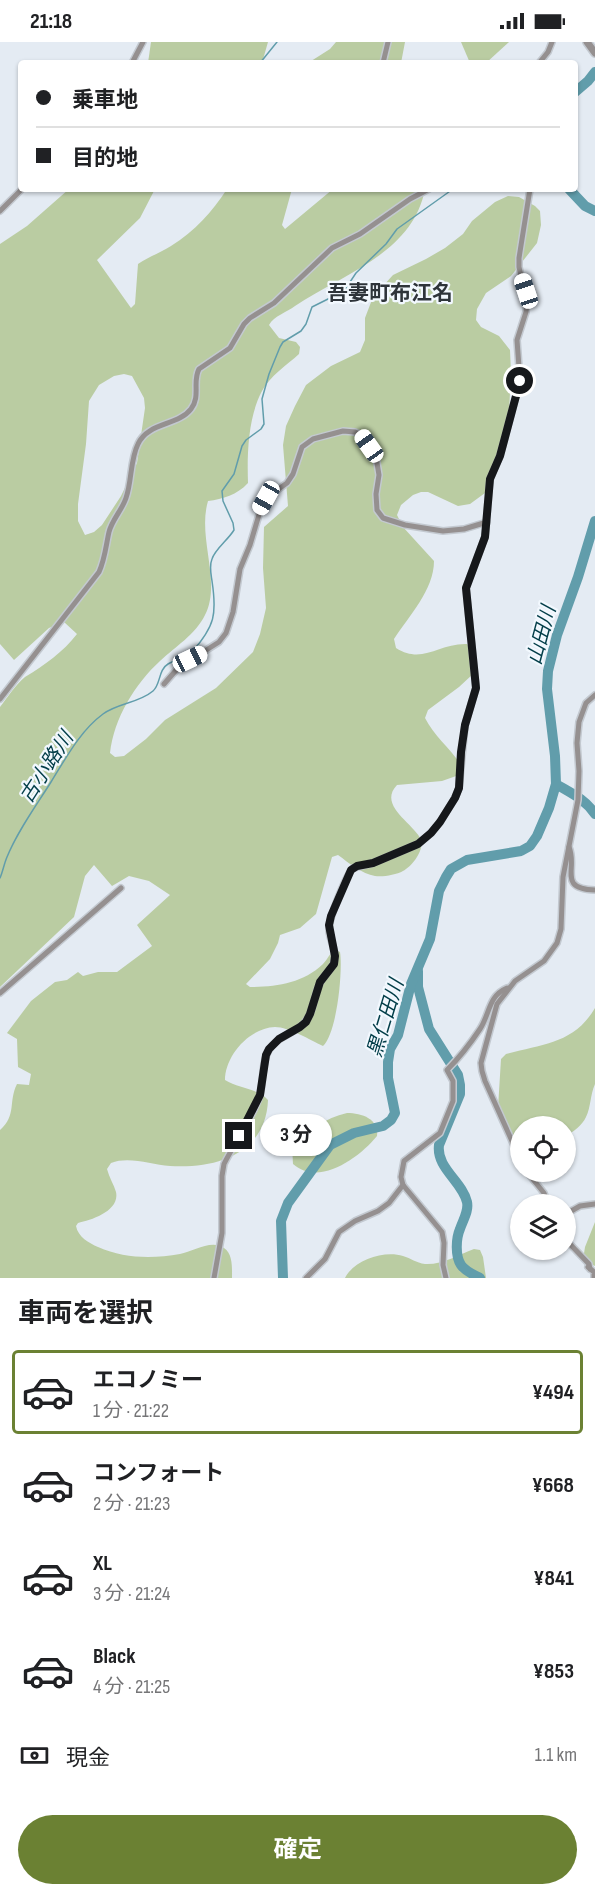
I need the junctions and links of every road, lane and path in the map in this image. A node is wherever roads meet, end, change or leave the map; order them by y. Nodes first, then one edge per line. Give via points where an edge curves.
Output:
1 (143, 42) edge
2 (388, 42) edge
3 (552, 42) edge
4 (587, 42) edge
5 (595, 53) edge
6 (134, 60) edge
7 (384, 60) edge
8 (541, 60) edge
9 (19, 192) edge
10 (423, 192) edge
11 (530, 192) edge
12 (0, 211) edge
13 (487, 522) junction
14 (164, 684) dead end
15 (595, 695) edge
16 (0, 699) edge
17 (568, 846) junction
18 (121, 888) dead end
19 (595, 890) edge
20 (509, 988) junction
21 (0, 993) edge
22 (510, 1136) edge
23 (403, 1185) junction
24 (595, 1204) edge
25 (576, 1208) edge
26 (576, 1251) edge
27 (214, 1278) edge
28 (306, 1278) edge
29 (446, 1278) edge
30 (594, 1278) edge

1 - 6 street
2 - 7 street
3 - 8 street
4 - 5 street
9 - 12 street
10 - 16 street via 332,248 274,303 250,318 230,348 199,369 191,410 143,435 135,452 126,499 110,530 99,572
11 - 13 street via 519,258 528,303 517,340 520,381 490,479
13 - 14 street via 443,531 383,518 376,510 376,457 361,435 343,431 313,439 302,447 287,483 266,498 261,508 240,569 226,633 219,642 178,668
13 - 27 street via 466,588 476,688 465,725 459,788 440,822 424,840 413,848 357,866 348,874 329,925 334,964 320,982 306,1022 269,1049 260,1095 224,1164 222,1233
15 - 17 street via 586,703 579,722 579,790
17 - 19 street via 574,884 583,890
17 - 20 street via 557,943 544,961
18 - 21 street
20 - 22 street via 497,1004 481,1063
20 - 23 street via 488,1006 481,1027 447,1070 454,1089 453,1101 440,1133 403,1164
23 - 28 street via 389,1203 339,1232 326,1259
23 - 29 street via 442,1232
24 - 25 street
26 - 30 street via 589,1264

